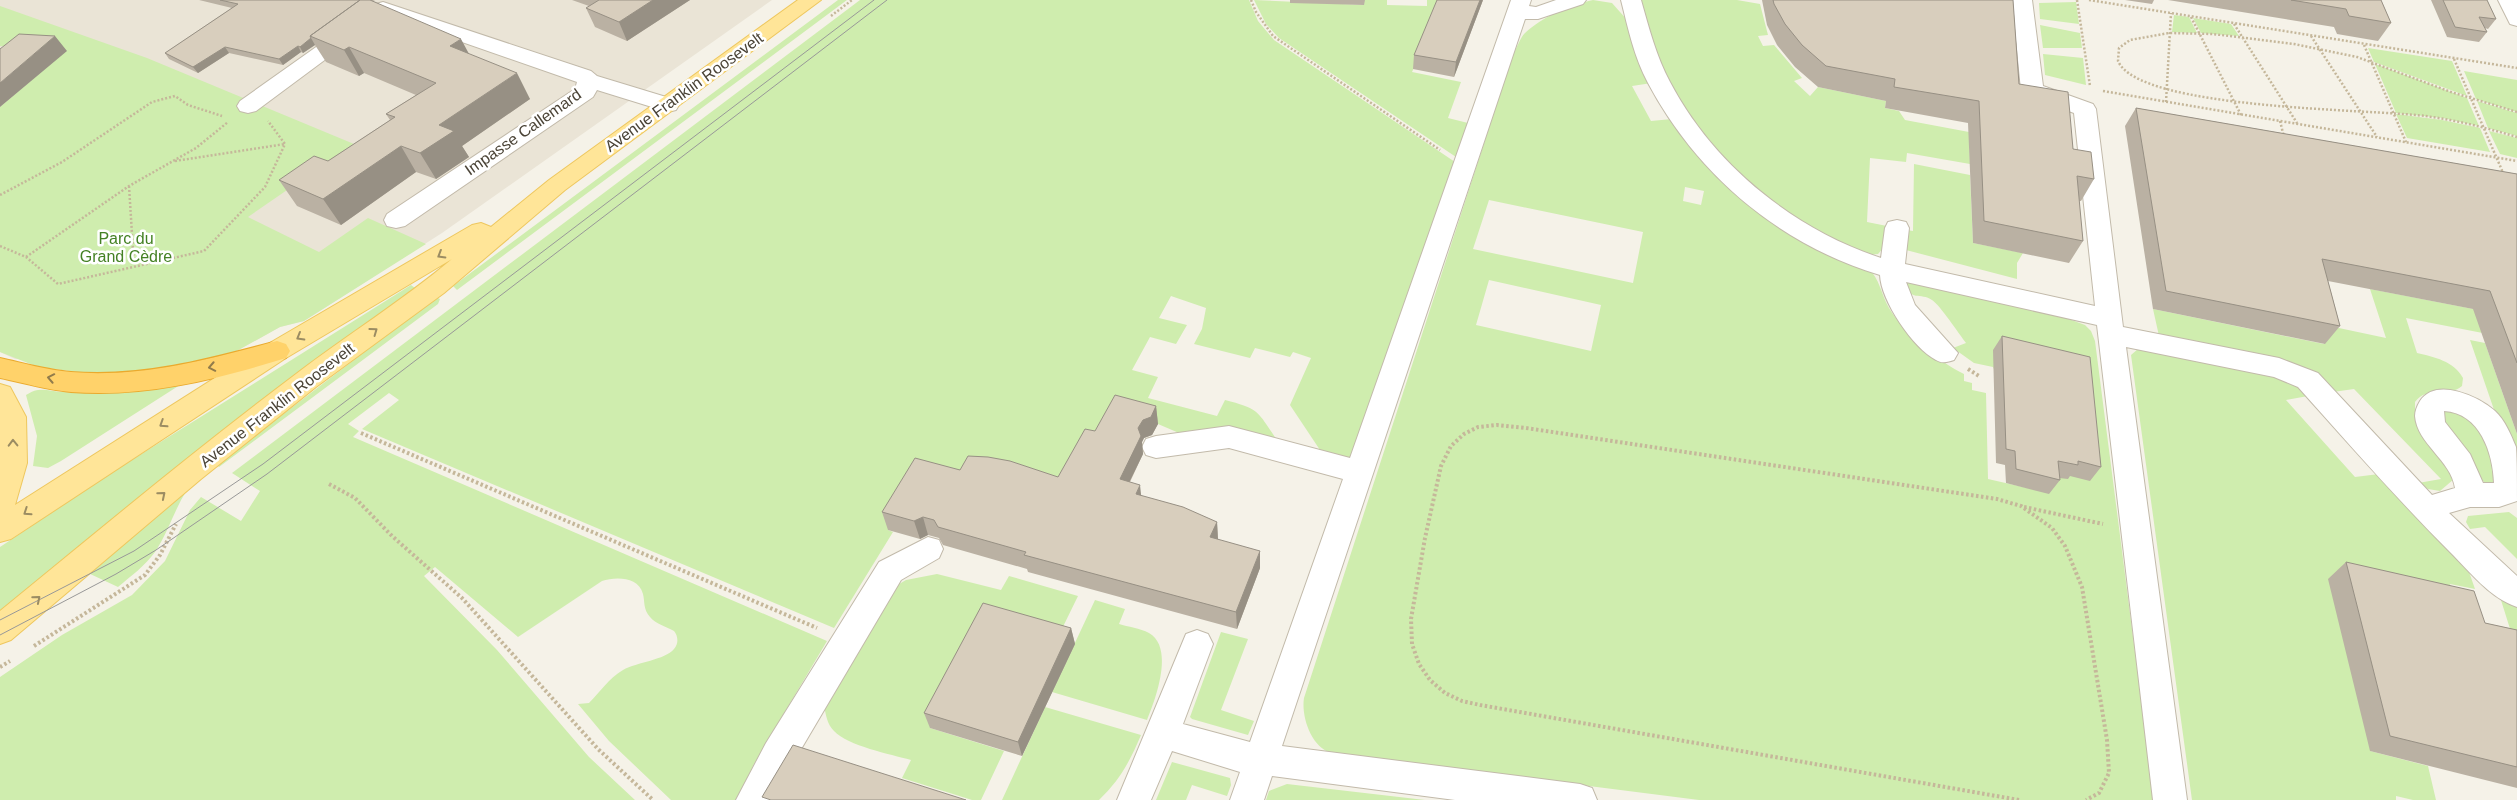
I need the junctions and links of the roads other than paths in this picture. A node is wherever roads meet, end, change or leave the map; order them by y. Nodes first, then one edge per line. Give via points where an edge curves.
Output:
1 (811, 0) edge
2 (1576, 0) edge
3 (1631, 0) edge
4 (2022, 0) edge
5 (2508, 0) edge
6 (2517, 2) edge
7 (388, 4) edge
8 (1518, 6) edge
9 (2517, 20) edge
10 (589, 81) junction
11 (668, 105) junction
12 (248, 106) road end
13 (557, 185) junction
14 (396, 220) dead end
15 (1897, 228) dead end
16 (1893, 270) junction
17 (2110, 326) junction
18 (277, 351) junction
19 (1945, 353) dead end
20 (0, 368) edge
21 (0, 394) edge
22 (1156, 447) dead end
23 (1360, 472) junction
24 (2470, 495) dead end
25 (0, 508) edge
26 (2426, 509) junction
27 (0, 530) edge
28 (928, 549) dead end
29 (2517, 594) edge
30 (0, 630) edge
31 (1197, 644) dead end
32 (1162, 733) junction
33 (1261, 758) junction
34 (754, 800) edge
35 (1134, 800) edge
36 (1247, 800) edge
37 (1580, 800) edge
38 (2170, 800) edge

1 - 11 main road, Avenue Franklin Roosevelt
2 - 8 street via 1538,13
3 - 16 street via 1635,23 1662,87 1680,120 1708,154 1744,190 1785,222 1848,255
4 - 17 street via 2032,90 2088,99
5 - 6 street
5 - 9 street
7 - 10 street, Impasse Callemard via 583,76
7 - 12 street, Impasse Callemard
8 - 23 street
10 - 11 street
10 - 14 street, Impasse Callemard via 585,92
11 - 13 main road, Avenue Franklin Roosevelt
13 -> 18 main road, Avenue Franklin Roosevelt
30 -> 13 main road, Avenue Franklin Roosevelt via 191,471 306,380 435,287
15 - 16 street
16 - 17 street
16 - 19 street via 1893,284 1904,309 1921,331
17 - 26 street via 2293,372 2308,380
17 - 38 street
18 -> 20 highway via 144,380 72,382
18 -> 27 main road, Avenue Franklin Roosevelt
25 -> 21 main road via 13,463 12,417
22 - 23 street via 1229,437
23 - 33 street
24 - 26 street
26 - 29 street
28 - 34 street via 890,571 778,754
31 - 32 street
32 - 33 street via 1230,754
32 - 35 street
33 - 36 street
33 - 37 street

